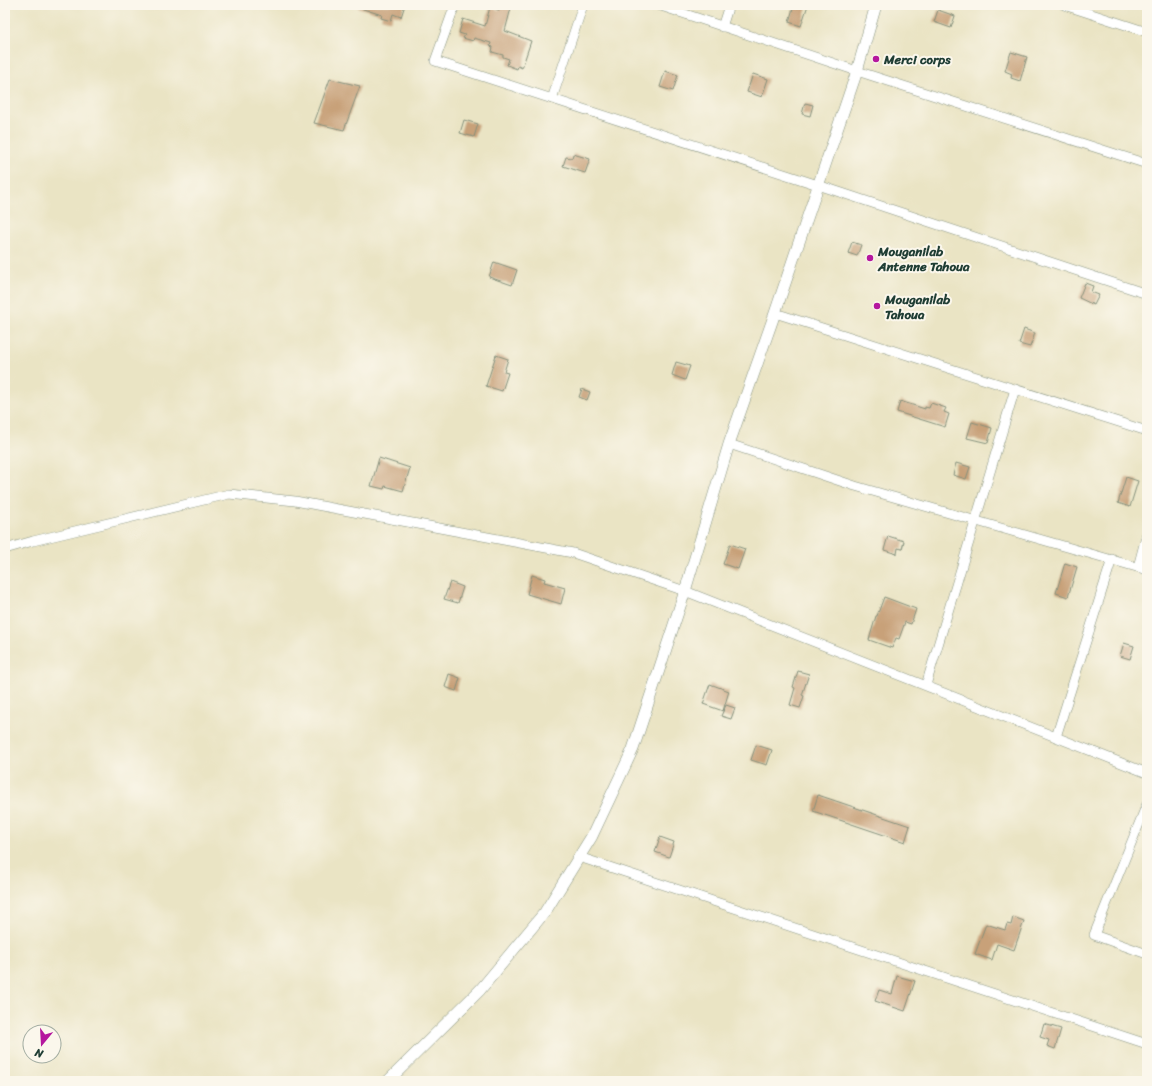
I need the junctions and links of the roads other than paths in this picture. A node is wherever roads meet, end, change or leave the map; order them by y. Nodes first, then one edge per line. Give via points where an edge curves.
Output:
1 (455, 5) edge
2 (583, 5) edge
3 (658, 5) edge
4 (729, 5) edge
5 (876, 5) edge
6 (1064, 5) edge
7 (722, 27) junction
8 (1147, 32) edge
9 (857, 71) junction
10 (552, 99) junction
11 (1147, 164) edge
12 (818, 185) junction
13 (1147, 294) edge
14 (775, 313) junction
15 (1015, 389) junction
16 (1147, 431) edge
17 (729, 444) junction
18 (976, 520) junction
19 (1147, 533) edge
20 (5, 549) edge
21 (1112, 559) junction
22 (1138, 567) junction
23 (1147, 570) edge
24 (685, 591) junction
25 (926, 685) junction
26 (1056, 737) junction
27 (1147, 774) edge
28 (1147, 804) edge
29 (579, 857) junction
30 (1147, 954) edge
31 (1147, 1044) edge
32 (388, 1081) edge

1 - 10 street via 435,61
2 - 10 street
3 - 7 street
4 - 7 street
5 - 9 street
6 - 8 street
7 - 9 street
9 - 11 street
9 - 12 street
10 - 12 street
12 - 13 street
12 - 14 street
14 - 15 street
14 - 17 street
15 - 16 street
15 - 18 street
17 - 18 street via 856,486
17 - 24 street
18 - 21 street
18 - 25 street
19 - 22 street
20 - 24 street via 229,494 296,500 573,553
21 - 22 street
21 - 26 street
22 - 23 street
24 - 25 street
24 - 29 street via 633,749 592,836
25 - 26 street
26 - 27 street
28 - 30 street via 1094,935
29 - 31 street
29 - 32 street via 545,912 480,990

